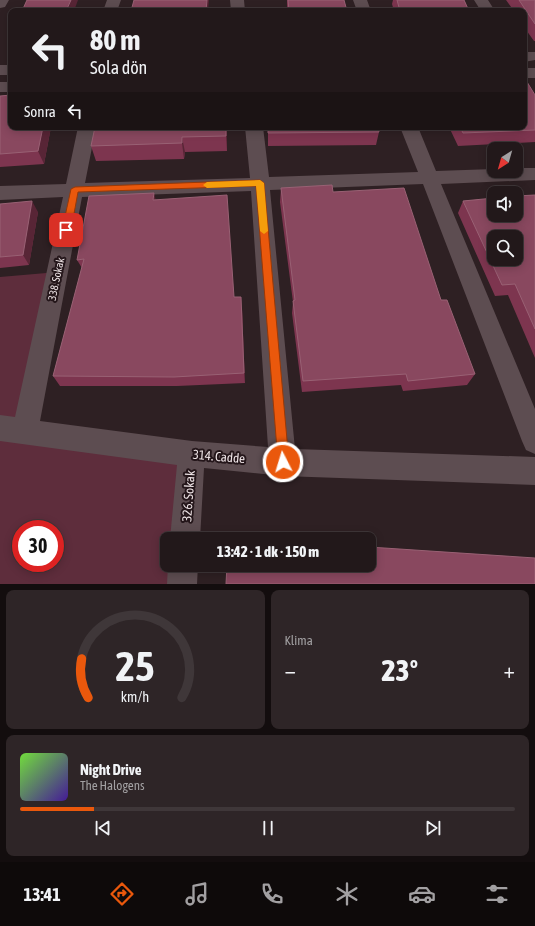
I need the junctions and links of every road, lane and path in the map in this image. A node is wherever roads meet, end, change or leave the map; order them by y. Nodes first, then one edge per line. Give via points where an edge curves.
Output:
1 (2, 0) edge
2 (0, 4) edge
3 (85, 130) edge
4 (254, 130) edge
5 (410, 130) edge
6 (535, 174) edge
7 (429, 177) junction
8 (260, 183) junction
9 (75, 189) junction
10 (0, 193) edge
11 (12, 430) edge
12 (535, 442) edge
13 (192, 454) junction
14 (283, 462) junction
15 (535, 471) edge
16 (186, 532) edge
17 (183, 572) edge
18 (182, 584) edge

1 - 2 street
3 - 9 street, 338. Sokak
4 - 8 street
5 - 7 street
6 - 7 street
7 - 8 street
7 - 12 street
8 - 9 street
8 - 14 street
9 - 10 street
9 - 11 street, 338. Sokak
11 - 13 street, 314. Cadde
13 - 14 street, 314. Cadde
13 - 16 street, 326. Sokak
14 - 15 street, 314. Cadde
17 - 18 street

